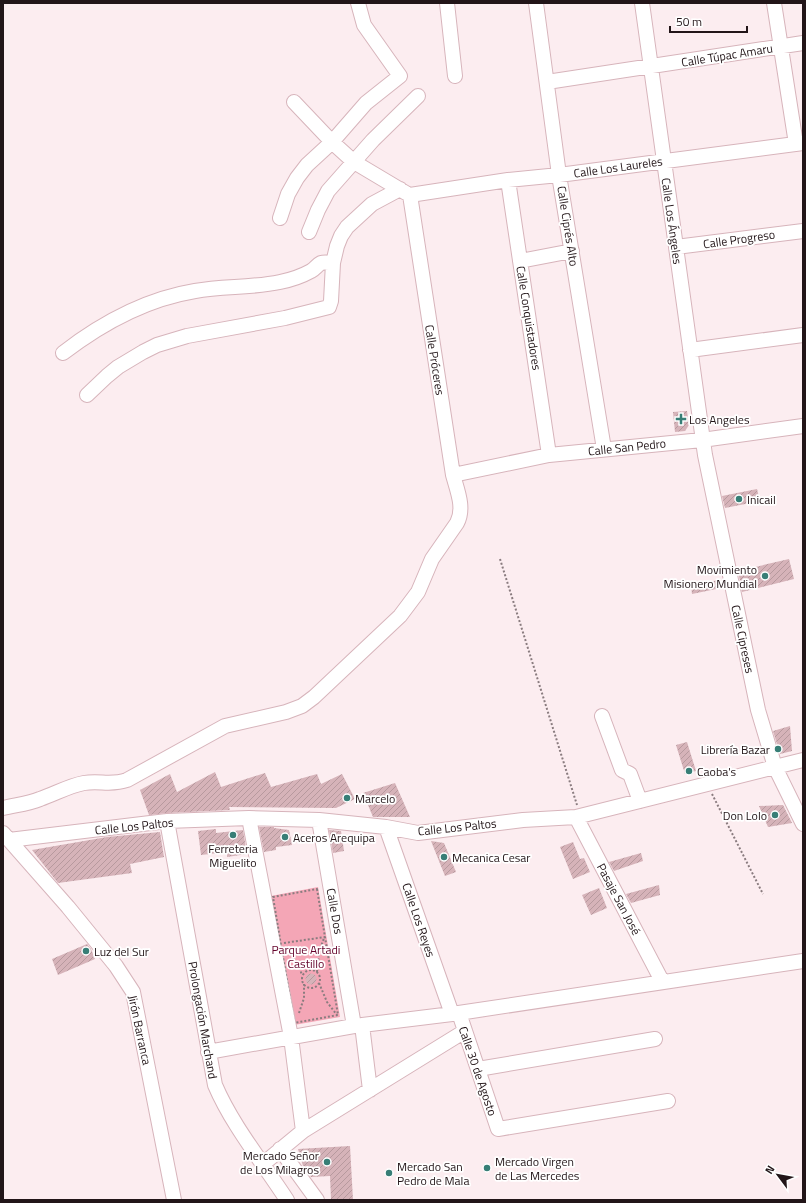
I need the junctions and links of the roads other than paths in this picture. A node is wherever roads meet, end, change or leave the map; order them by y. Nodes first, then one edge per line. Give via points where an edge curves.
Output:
1 (358, 3) edge
2 (447, 3) edge
3 (536, 3) edge
4 (642, 3) edge
5 (774, 3) edge
6 (803, 43) edge
7 (781, 47) junction
8 (651, 67) junction
9 (455, 76) dead end
10 (547, 82) junction
11 (418, 96) dead end
12 (294, 102) dead end
13 (332, 142) junction
14 (799, 143) edge
15 (664, 161) junction
16 (354, 162) junction
17 (559, 175) junction
18 (508, 180) junction
19 (405, 192) junction
20 (280, 218) dead end
21 (803, 231) edge
22 (309, 232) dead end
23 (676, 248) junction
24 (572, 251) junction
25 (520, 261) junction
26 (333, 263) junction
27 (803, 334) edge
28 (690, 350) junction
29 (63, 352) dead end
30 (87, 395) dead end
31 (803, 426) edge
32 (702, 440) junction
33 (604, 449) junction
34 (549, 455) junction
35 (453, 475) junction
36 (602, 716) dead end
37 (803, 760) edge
38 (775, 767) junction
39 (640, 801) junction
40 (3, 808) edge
41 (578, 816) junction
42 (249, 818) junction
43 (319, 820) junction
44 (167, 821) junction
45 (803, 824) edge
46 (386, 827) junction
47 (5, 836) edge
48 (803, 960) edge
49 (662, 981) junction
50 (455, 1013) junction
51 (352, 1020) junction
52 (294, 1024) junction
53 (465, 1031) junction
54 (655, 1039) dead end
55 (208, 1052) junction
56 (478, 1069) junction
57 (370, 1090) junction
58 (668, 1100) dead end
59 (303, 1131) junction
60 (280, 1149) junction
61 (263, 1164) junction
62 (174, 1200) edge
63 (287, 1200) edge
64 (317, 1200) edge

1 - 13 street via 364,26 400,76 366,103
2 - 9 street
3 - 10 street, Calle Ciprés Alto
4 - 8 street, Calle Los Ángeles
5 - 7 street
6 - 7 street, Calle Túpac Amaru
7 - 8 street, Calle Túpac Amaru
7 - 14 street
8 - 10 street, Calle Túpac Amaru
8 - 15 street, Calle Los Ángeles
10 - 17 street, Calle Ciprés Alto
11 - 16 street via 372,140
12 - 13 street
13 - 16 street
13 - 20 street via 297,178 288,194
14 - 15 street, Calle Los Laureles
15 - 17 street, Calle Los Laureles
15 - 23 street, Calle Los Ángeles
16 - 19 street
16 - 22 street via 328,191
17 - 18 street, Calle Los Laureles
17 - 24 street, Calle Ciprés Alto
18 - 19 street, Calle Los Laureles
18 - 25 street, Calle Conquistadores
19 - 26 street, Calle Los Laureles via 372,204 347,227 337,246
19 - 35 street, Calle Próceres
21 - 23 street, Calle Progreso
23 - 28 street, Calle Los Ángeles
24 - 25 street
24 - 33 street, Calle Ciprés Alto
25 - 34 street, Calle Conquistadores
26 - 29 street via 320,263 313,270 267,285 196,291 155,301 98,328
26 - 30 street, Calle Los Laureles via 329,307 187,336 157,345 118,367
27 - 28 street
28 - 32 street, Calle Los Ángeles
31 - 32 street, Calle San Pedro
32 - 33 street, Calle San Pedro
32 - 38 street, Calle Cipreses via 758,710
33 - 34 street, Calle San Pedro
34 - 35 street, Calle San Pedro
35 - 40 street, Calle Próceres via 461,509 460,516 432,559 418,592 400,616 302,706 225,726 127,780 110,784 83,783 39,800
36 - 39 street via 622,770 630,774
37 - 38 street, Calle Los Paltos
38 - 39 street, Calle Los Paltos
38 - 45 street, Calle Cipreses
39 - 41 street, Calle Los Paltos
41 - 46 street, Calle Los Paltos via 418,833
41 - 49 street, Pasaje San José
42 - 43 street, Calle Los Paltos
42 - 44 street, Calle Los Paltos
42 - 52 street
43 - 46 street, Calle Los Paltos
43 - 51 street, Calle Dos
44 - 47 street, Calle Los Paltos
44 - 55 street, Prolongación Marchand
46 - 50 street, Calle Los Reyes
47 - 62 street, Jirón Barranca via 102,948 133,992
48 - 49 street
49 - 50 street
50 - 51 street
50 - 53 street, Calle 30 de Agosto
51 - 52 street
51 - 57 street, Calle Dos
52 - 55 street
52 - 59 street
53 - 56 street, Calle 30 de Agosto
53 - 57 street
54 - 56 street
55 - 61 street, Prolongación Marchand via 214,1085
56 - 58 street, Calle 30 de Agosto via 498,1129
57 - 59 street
59 - 60 street
60 - 61 street
60 - 64 street
61 - 63 street, Prolongación Marchand

